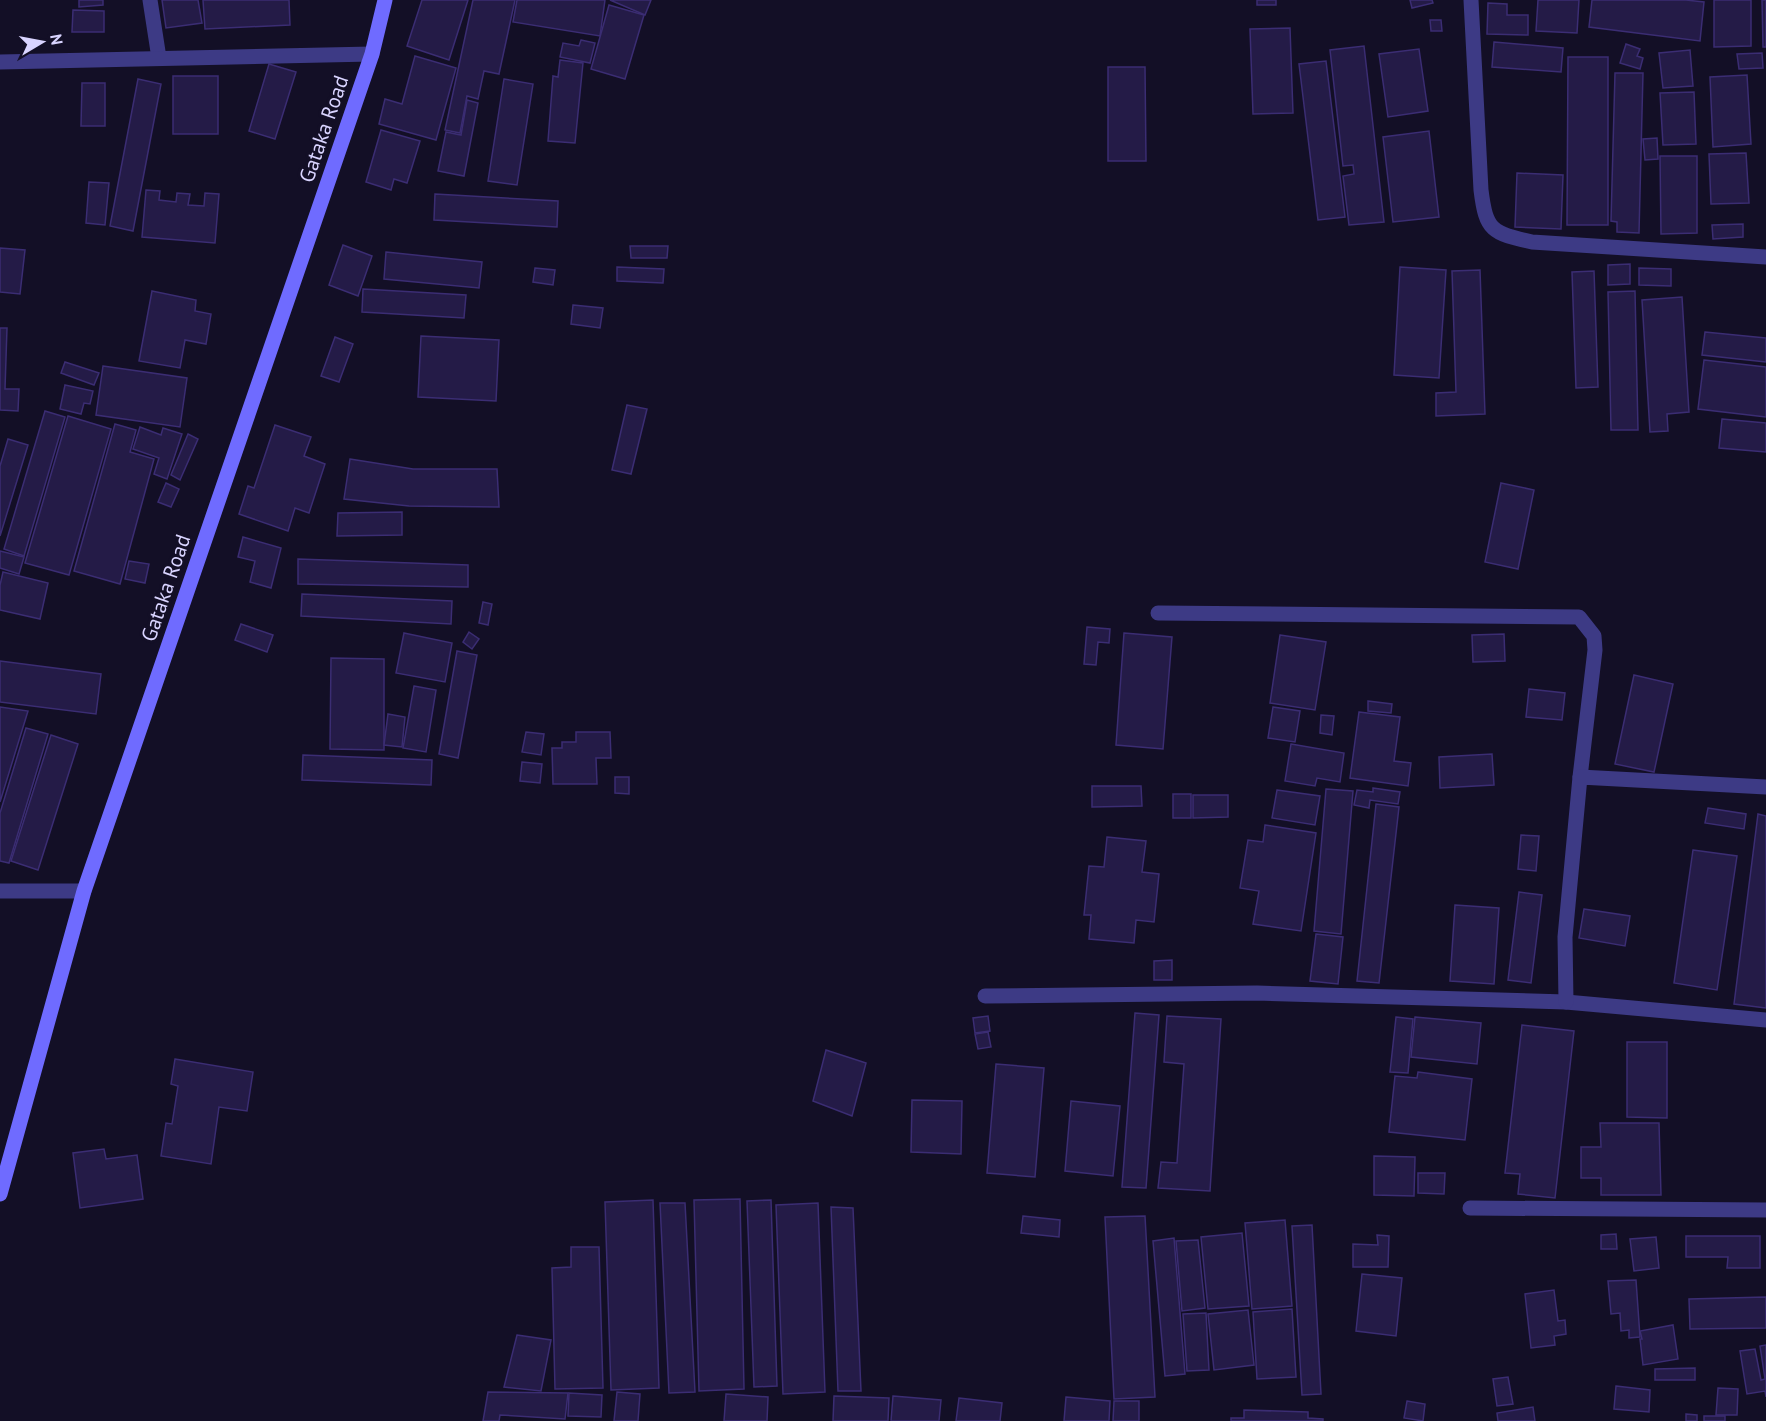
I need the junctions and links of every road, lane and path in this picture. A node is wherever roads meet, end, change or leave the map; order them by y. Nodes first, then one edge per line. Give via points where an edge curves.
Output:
1 (150, 0) edge
2 (385, 0) edge
3 (1471, 0) edge
4 (372, 54) junction
5 (159, 58) junction
6 (0, 62) edge
7 (1766, 257) edge
8 (1158, 613) dead end
9 (1580, 777) junction
10 (1766, 787) edge
11 (0, 891) edge
12 (84, 891) junction
13 (985, 996) dead end
14 (1566, 1002) junction
15 (1766, 1020) edge
16 (0, 1194) edge
17 (1470, 1208) dead end
18 (1766, 1210) edge

1 - 5 street
2 - 4 street, Gataka Road
3 - 7 street via 1481,190 1485,217 1501,235 1532,242
4 - 5 street
4 - 12 street, Gataka Road
5 - 6 street
8 - 9 street via 1579,617 1594,636
9 - 10 street
9 - 14 street via 1565,937
11 - 12 street
12 - 16 street, Gataka Road
13 - 14 street via 1257,993
14 - 15 street
17 - 18 street

